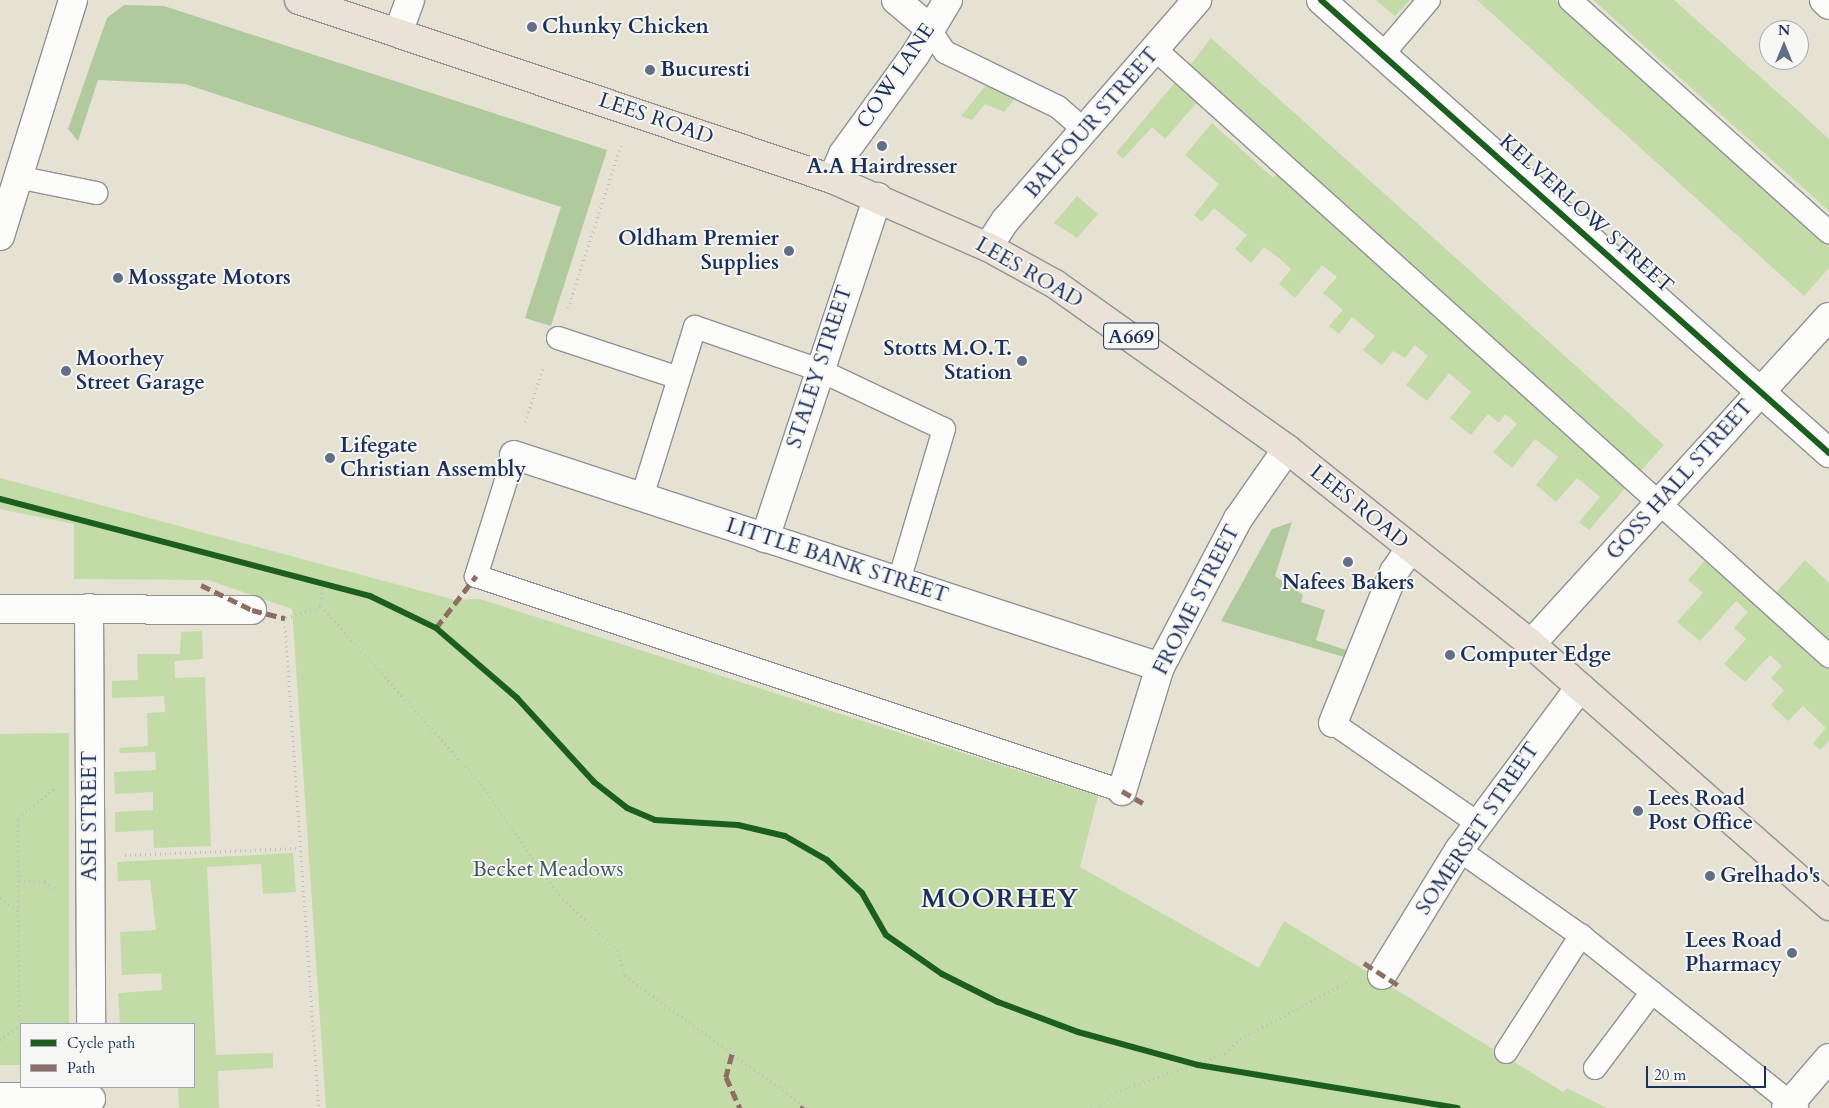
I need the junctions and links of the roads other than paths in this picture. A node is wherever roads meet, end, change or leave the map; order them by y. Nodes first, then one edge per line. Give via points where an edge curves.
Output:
1 (73, 0) edge
2 (299, 0) edge
3 (410, 0) edge
4 (896, 0) edge
5 (948, 0) edge
6 (1197, 0) edge
7 (1321, 0) edge
8 (1429, 0) edge
9 (1570, 0) edge
10 (1824, 0) edge
11 (1829, 5) edge
12 (928, 27) junction
13 (398, 33) junction
14 (1156, 50) junction
15 (1383, 54) junction
16 (1084, 130) junction
17 (832, 179) junction
18 (9, 192) edge
19 (96, 193) dead end
20 (878, 197) junction
21 (1829, 232) edge
22 (0, 236) edge
23 (988, 247) junction
24 (1829, 317) edge
25 (558, 338) road end
26 (819, 370) junction
27 (679, 378) junction
28 (1760, 390) junction
29 (1287, 449) junction
30 (1829, 453) edge
31 (514, 455) joint
32 (642, 497) junction
33 (1660, 502) junction
34 (765, 538) junction
35 (1411, 548) junction
36 (898, 581) junction
37 (90, 608) junction
38 (0, 609) edge
39 (252, 610) dead end
40 (1531, 644) junction
41 (1829, 656) edge
42 (1160, 667) junction
43 (1580, 687) junction
44 (1333, 723) joint
45 (1122, 791) joint
46 (1479, 824) junction
47 (1459, 850) junction
48 (1829, 906) edge
49 (1581, 935) junction
50 (1382, 975) dead end
51 (1652, 992) junction
52 (91, 1023) edge
53 (1506, 1052) dead end
54 (1829, 1058) edge
55 (1595, 1068) dead end
56 (0, 1097) edge
57 (91, 1098) edge
58 (1791, 1106) edge

1 - 18 street
2 - 13 main road, LEES ROAD / A669
3 - 13 street
4 - 12 street
5 - 12 street, COW LANE
6 - 14 street, BALFOUR STREET
7 - 15 street, KELVERLOW STREET
8 - 15 lane
9 - 21 lane
10 - 11 street
12 - 16 lane via 945,52 1058,107
12 - 17 street, COW LANE via 915,55 848,146
13 - 17 main road, LEES ROAD / A669
14 - 16 street, BALFOUR STREET
14 - 33 lane
15 - 28 street, KELVERLOW STREET
16 - 23 street, BALFOUR STREET
17 - 20 main road, LEES ROAD / A669
18 - 19 lane
18 - 22 street
20 - 23 main road, LEES ROAD / A669
20 - 26 street, STALEY STREET
23 - 29 main road, LEES ROAD / A669 via 1055,284
24 - 28 street, GOSS HALL STREET
25 - 27 lane
26 - 27 lane via 695,327
26 - 34 street, STALEY STREET
26 - 36 lane via 944,429
27 - 32 lane
28 - 30 street, KELVERLOW STREET
28 - 33 street, GOSS HALL STREET
29 - 35 main road, LEES ROAD / A669
29 - 42 street, FROME STREET via 1238,519
31 - 32 street, LITTLE BANK STREET
31 - 45 lane via 476,576
32 - 34 street, LITTLE BANK STREET
33 - 40 street, GOSS HALL STREET
33 - 41 lane
34 - 36 street, LITTLE BANK STREET
35 - 40 main road, LEES ROAD / A669
35 - 44 street via 1394,572
36 - 42 street, LITTLE BANK STREET
37 - 38 street
37 - 39 street
37 - 52 street, ASH STREET
40 - 43 main road, LEES ROAD / A669
42 - 45 street, FROME STREET
43 - 46 street, SOMERSET STREET
43 - 48 main road, LEES ROAD / A669
44 - 46 lane
46 - 47 street, SOMERSET STREET
47 - 49 lane
47 - 50 street, SOMERSET STREET
49 - 51 lane
49 - 53 lane
51 - 55 lane
51 - 58 lane
54 - 58 street
56 - 57 street

